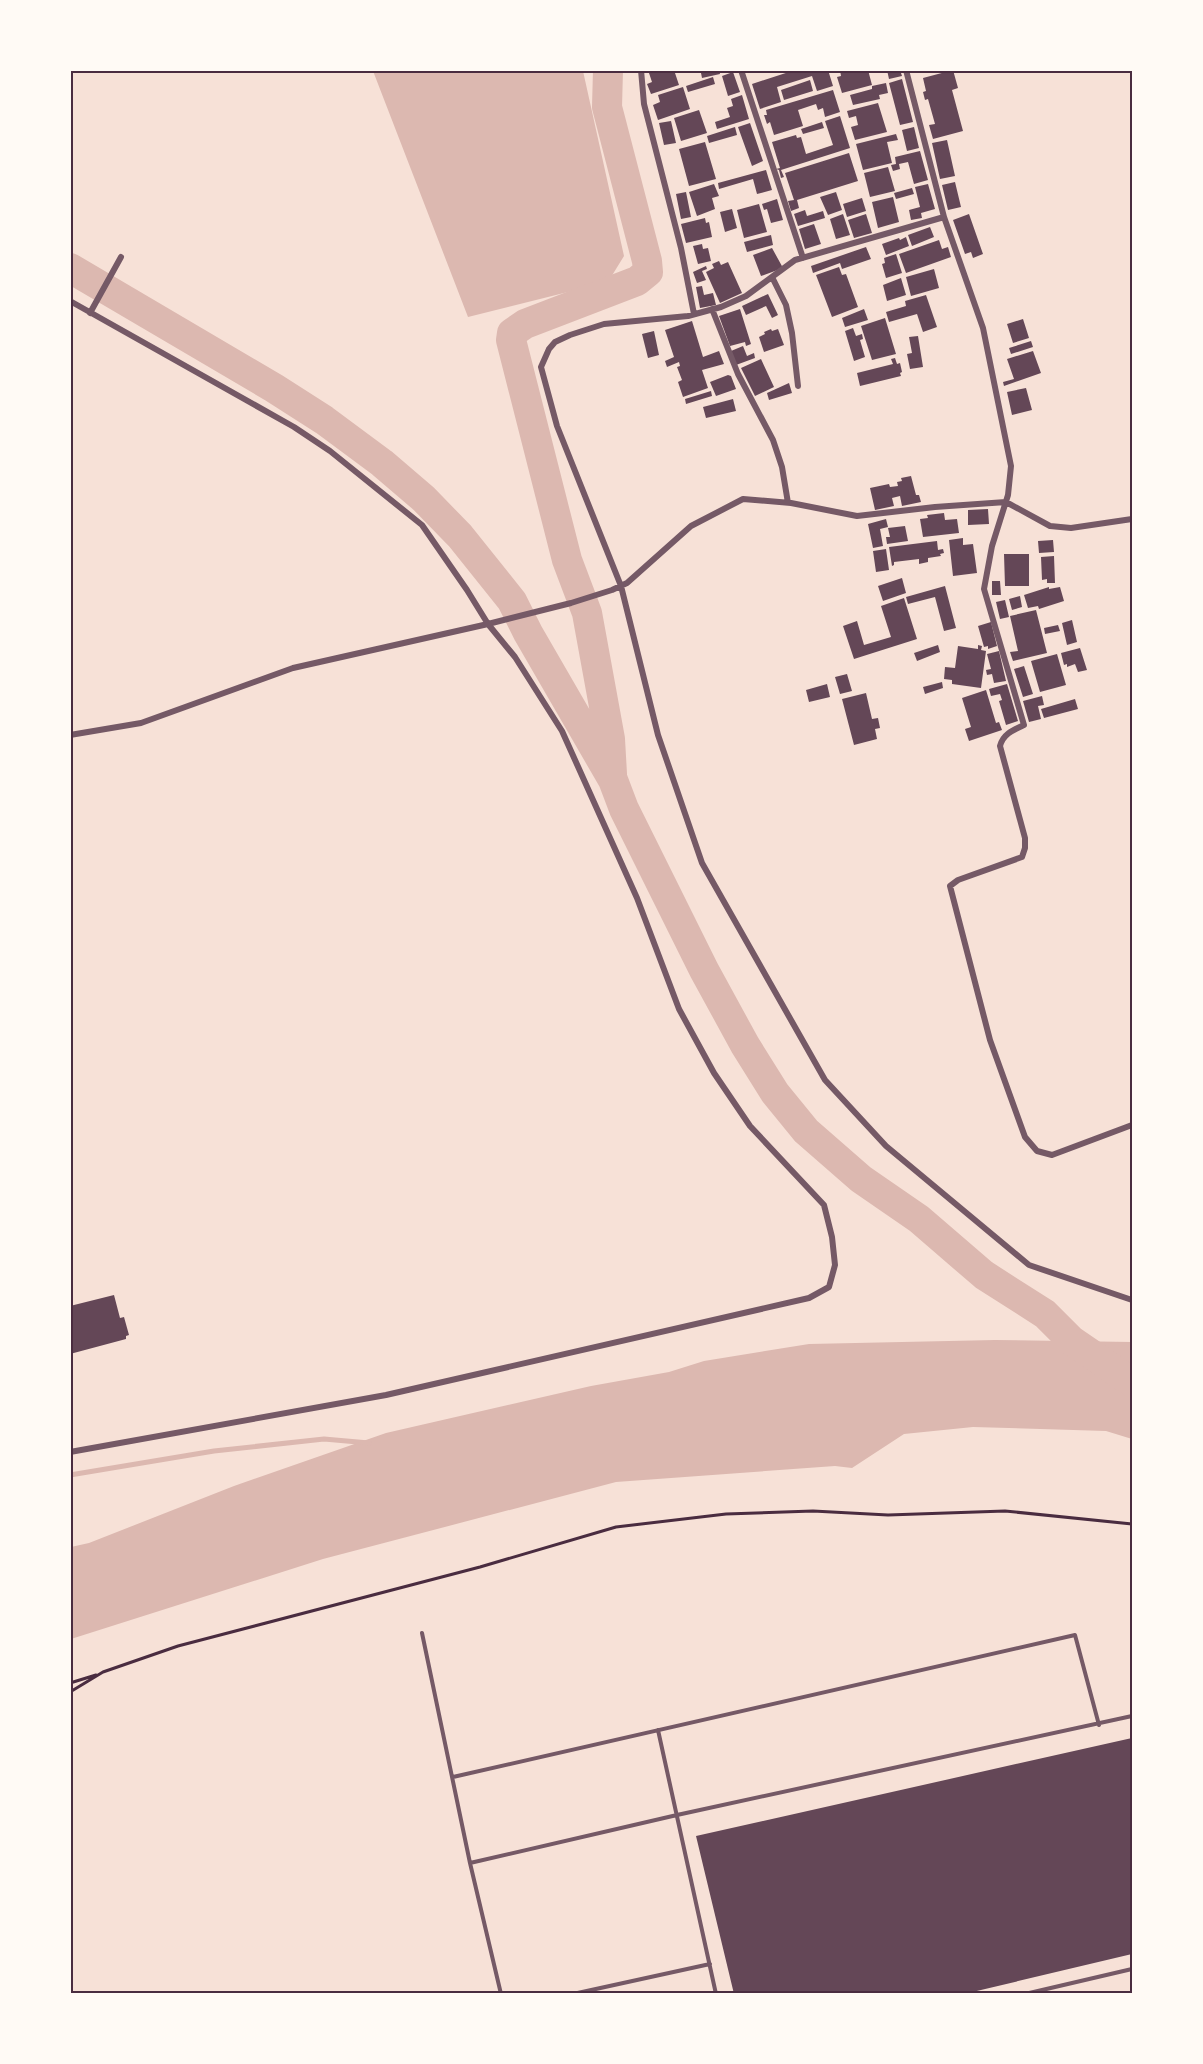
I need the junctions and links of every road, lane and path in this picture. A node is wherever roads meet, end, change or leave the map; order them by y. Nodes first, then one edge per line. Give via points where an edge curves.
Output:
1 (641, 70) edge
2 (741, 70) edge
3 (906, 70) edge
4 (944, 217) junction
5 (121, 257) dead end
6 (803, 258) junction
7 (772, 277) junction
8 (70, 301) edge
9 (712, 309) junction
10 (92, 311) junction
11 (694, 314) junction
12 (798, 386) dead end
13 (1006, 502) junction
14 (788, 503) junction
15 (1132, 519) edge
16 (621, 586) junction
17 (490, 623) junction
18 (70, 735) edge
19 (1132, 1125) edge
20 (1132, 1300) edge
21 (70, 1452) edge
22 (1132, 1524) edge
23 (422, 1633) dead end
24 (103, 1672) junction
25 (70, 1683) edge
26 (70, 1692) edge
27 (1132, 1716) edge
28 (1099, 1725) junction
29 (658, 1730) junction
30 (453, 1777) junction
31 (677, 1815) junction
32 (470, 1863) junction
33 (710, 1964) junction
34 (1132, 1969) edge
35 (501, 1994) edge
36 (573, 1994) edge
37 (716, 1994) edge
38 (1024, 1994) edge

1 - 11 street via 644,104
2 - 6 street
3 - 4 street
4 - 6 street
4 - 13 street via 983,328 1011,465
5 - 10 street
6 - 7 street
7 - 9 street via 746,296
7 - 12 street via 786,305
8 - 10 street
9 - 11 street
9 - 14 street via 738,374 773,440
10 - 17 street via 330,451 422,525
11 - 16 street via 604,324 555,342 543,359 541,367 557,426
13 - 14 street via 857,516
13 - 15 street via 1050,526 1071,528
13 - 19 street via 984,589 1024,725 1008,733 1000,747 1025,848 1022,857 950,886 990,1040 1025,1137 1037,1151 1052,1155
14 - 16 street via 743,499 691,526
16 - 17 street
16 - 20 street via 658,735 702,863 825,1080 886,1146 1029,1265
17 - 18 street via 293,668 141,723
17 - 21 street via 562,731 637,898 679,1009 714,1073 750,1126 824,1205 835,1265 830,1287 809,1298 386,1395
22 - 24 path via 1005,1511 888,1515 813,1511 726,1514 616,1527 178,1646
23 - 30 lane
24 - 25 path
24 - 26 path
27 - 28 lane
28 - 29 lane via 1075,1635
28 - 31 lane
29 - 30 lane
29 - 31 lane
30 - 32 lane
31 - 32 lane
31 - 33 lane
32 - 35 lane
33 - 36 lane
33 - 37 lane
34 - 38 lane

